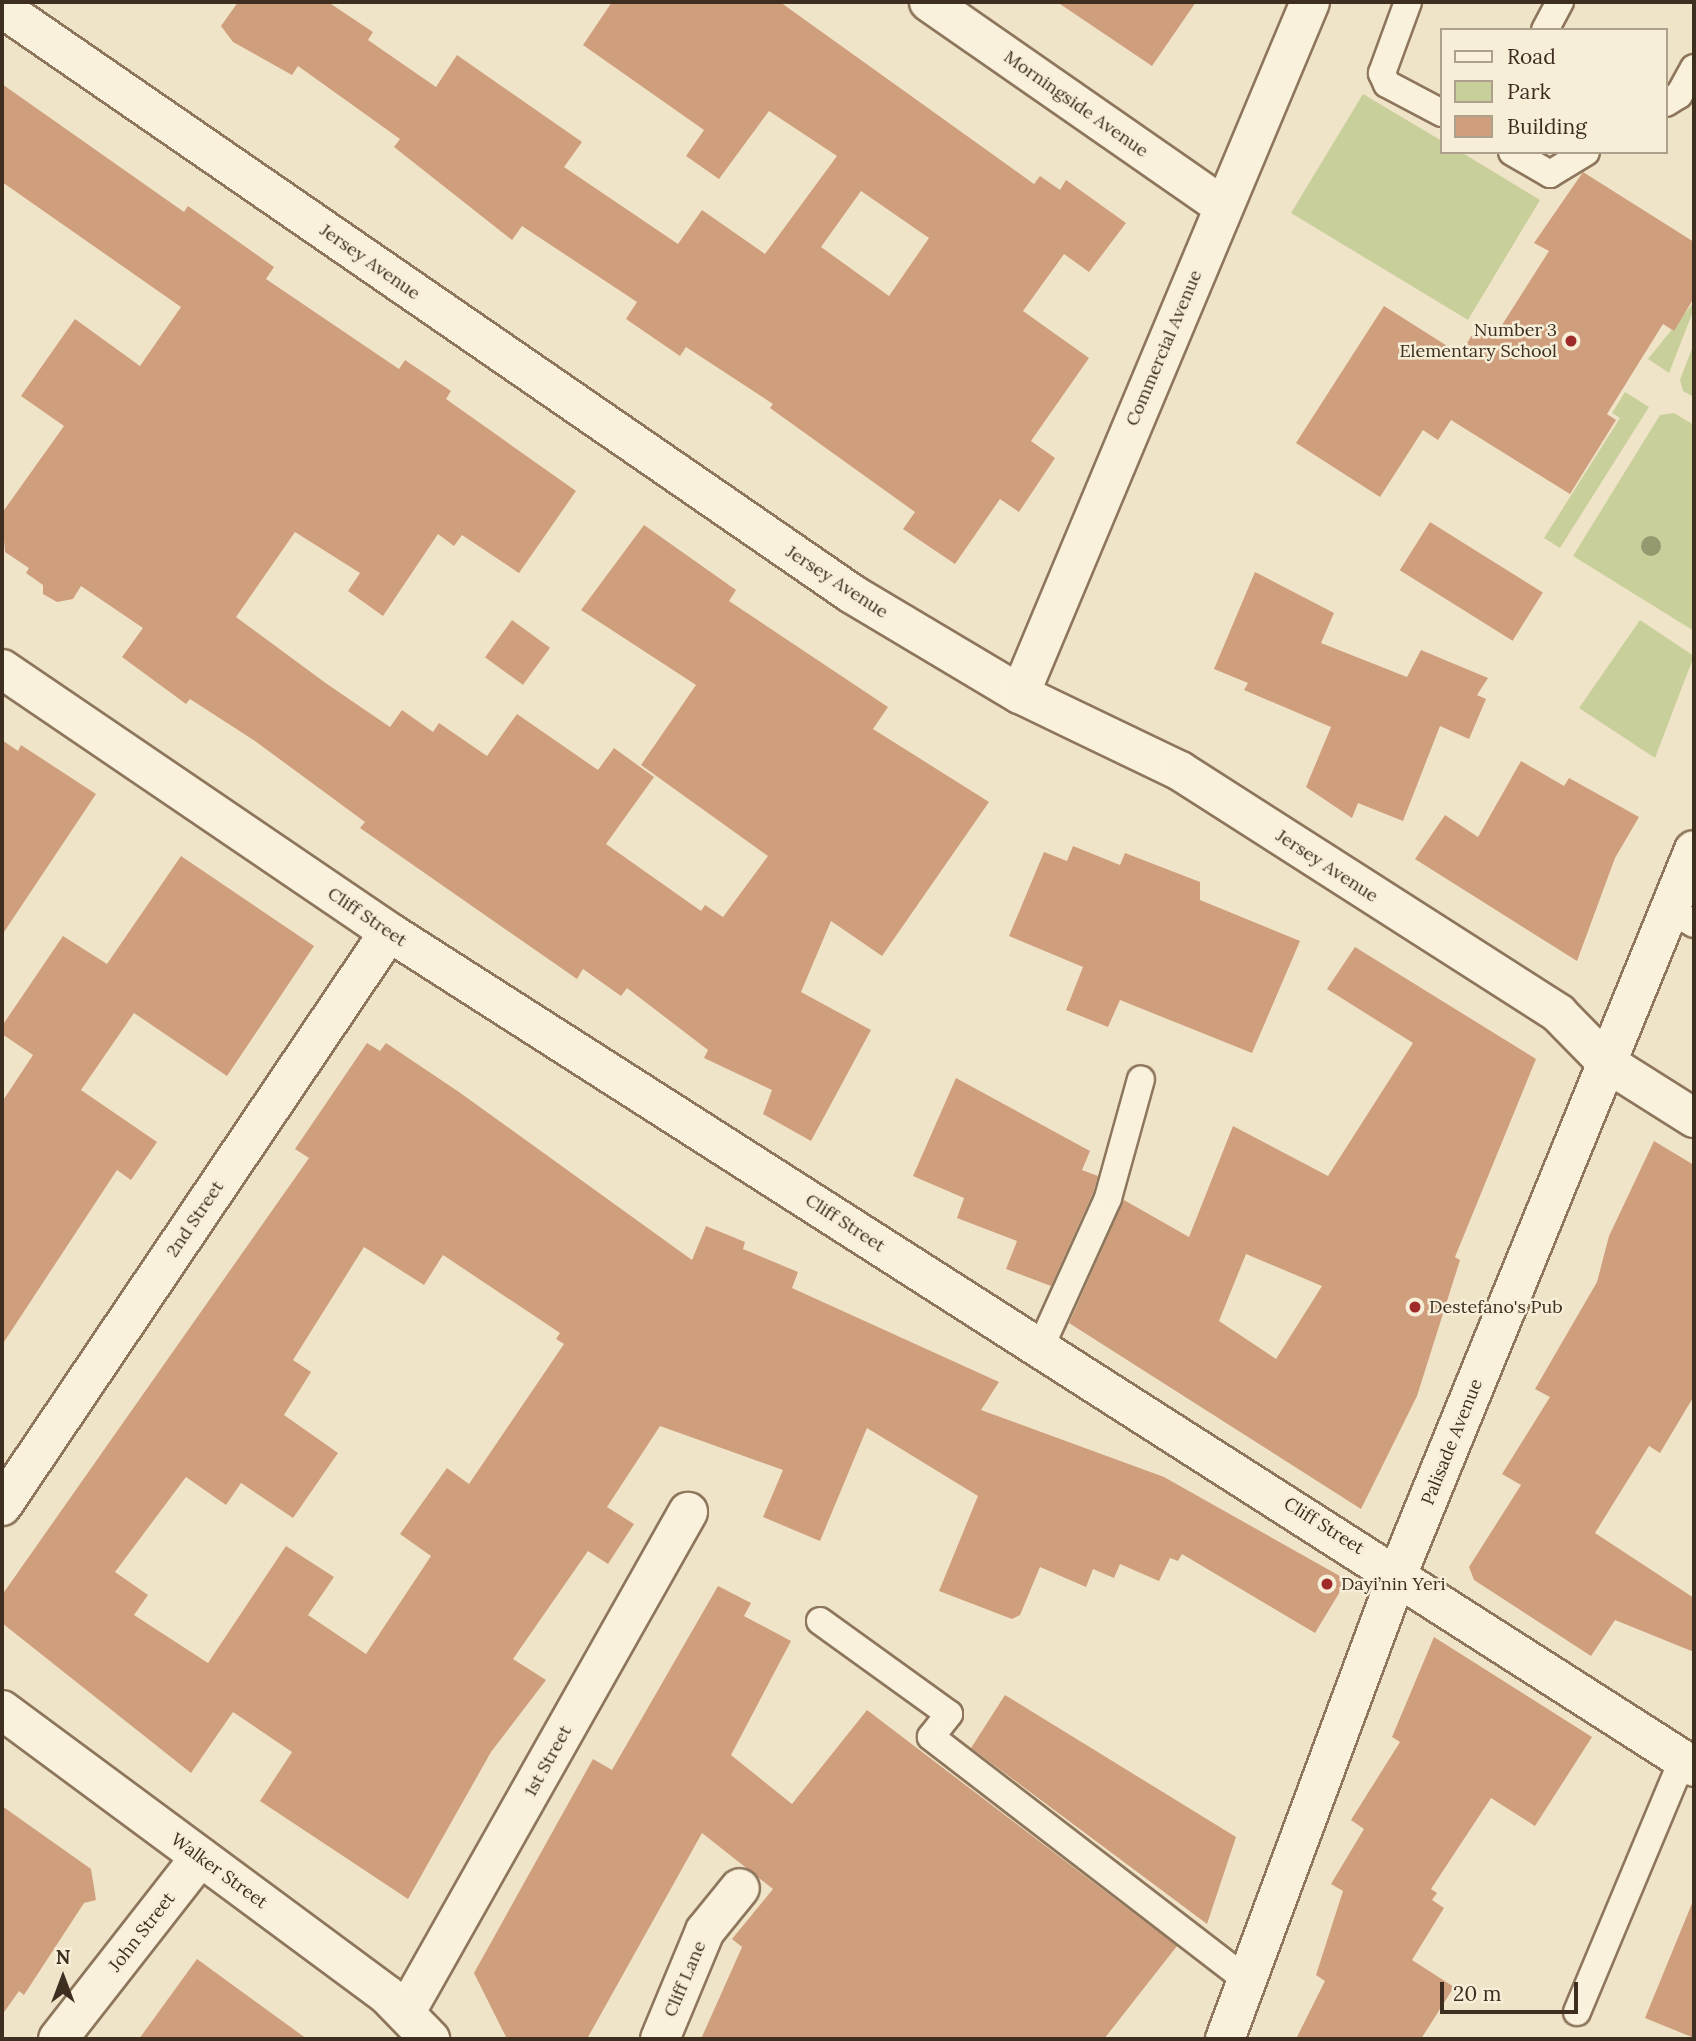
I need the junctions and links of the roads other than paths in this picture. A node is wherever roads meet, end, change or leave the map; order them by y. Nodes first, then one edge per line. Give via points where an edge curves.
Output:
1 (929, 2) edge
2 (1310, 2) edge
3 (1408, 2) edge
4 (1560, 2) edge
5 (2, 8) edge
6 (1546, 28) edge
7 (1694, 68) edge
8 (1668, 102) edge
9 (1440, 112) edge
10 (1515, 154) edge
11 (1583, 154) edge
12 (1223, 206) junction
13 (2, 669) edge
14 (1020, 694) junction
15 (1694, 850) edge
16 (1682, 916) edge
17 (388, 932) junction
18 (1607, 1063) junction
19 (1141, 1079) dead end
20 (1694, 1118) edge
21 (1041, 1346) junction
22 (2, 1506) edge
23 (688, 1512) dead end
24 (1398, 1573) junction
25 (820, 1621) dead end
26 (2, 1710) edge
27 (1689, 1763) edge
28 (200, 1857) junction
29 (740, 1888) dead end
30 (1247, 1980) junction
31 (1577, 2012) dead end
32 (419, 2025) edge
33 (58, 2039) edge
34 (660, 2039) edge
35 (1225, 2039) edge

1 - 12 street, Morningside Avenue
2 - 12 street, Commercial Avenue
3 - 9 lane via 1382,73 1387,84
4 - 6 lane
5 - 14 street, Jersey Avenue via 852,594
7 - 8 lane via 1679,96
10 - 11 lane via 1550,174
12 - 14 street, Commercial Avenue
13 - 17 street, Cliff Street
14 - 18 street, Jersey Avenue via 1180,771 1558,1013
15 - 16 street, Palisade Avenue
16 - 18 street, Palisade Avenue
17 - 21 street, Cliff Street
17 - 22 street, 2nd Street
18 - 20 street, Jersey Avenue
18 - 24 street, Palisade Avenue
19 - 21 lane via 1108,1198
21 - 24 street, Cliff Street
23 - 32 street, 1st Street
24 - 27 street, Cliff Street
24 - 30 street, Palisade Avenue
25 - 30 lane via 949,1714 931,1737
26 - 28 street, Walker Street
27 - 31 lane
28 - 32 street, Walker Street
28 - 33 street, John Street
29 - 34 street, Cliff Lane via 705,1931
30 - 35 street, Palisade Avenue

